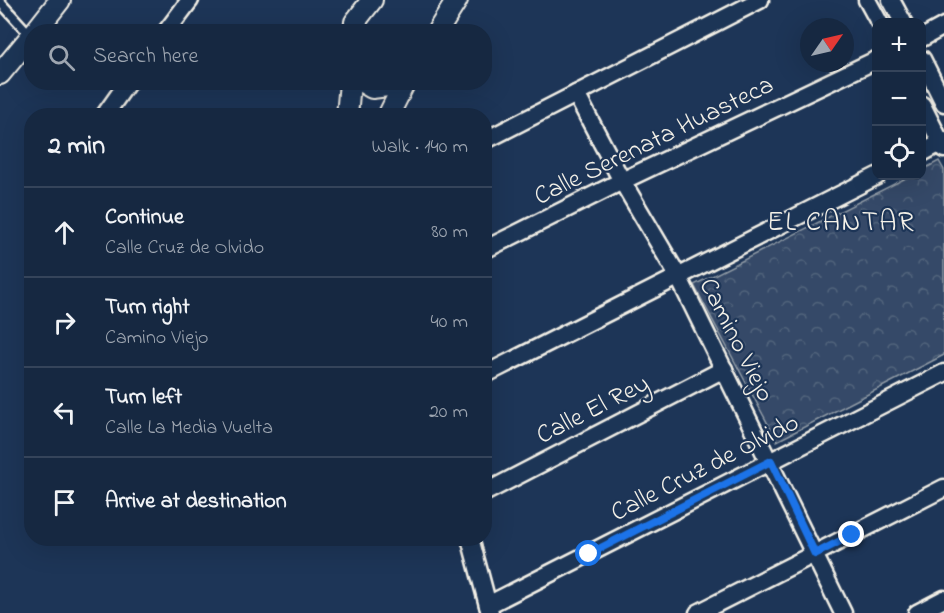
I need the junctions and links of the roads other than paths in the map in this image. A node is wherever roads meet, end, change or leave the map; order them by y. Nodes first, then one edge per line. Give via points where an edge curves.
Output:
1 (60, 0) edge
2 (190, 0) edge
3 (372, 0) edge
4 (458, 0) edge
5 (760, 0) edge
6 (867, 0) edge
7 (891, 0) edge
8 (0, 2) edge
9 (877, 18) edge
10 (901, 18) edge
11 (41, 24) edge
12 (172, 24) edge
13 (355, 24) edge
14 (442, 24) edge
15 (944, 26) edge
16 (24, 28) edge
17 (926, 35) edge
18 (24, 45) edge
19 (872, 62) edge
20 (926, 69) edge
21 (0, 74) edge
22 (122, 90) edge
23 (349, 90) edge
24 (401, 90) edge
25 (576, 94) junction
26 (944, 103) edge
27 (110, 108) edge
28 (348, 108) edge
29 (392, 108) edge
30 (926, 114) edge
31 (492, 137) edge
32 (943, 144) edge
33 (926, 151) edge
34 (872, 179) edge
35 (622, 180) junction
36 (492, 246) edge
37 (678, 276) junction
38 (724, 369) junction
39 (492, 371) edge
40 (944, 373) edge
41 (771, 461) junction
42 (944, 488) edge
43 (492, 489) edge
44 (472, 546) edge
45 (815, 554) junction
46 (944, 600) edge
47 (489, 609) edge
48 (698, 613) edge
49 (843, 613) edge
50 (917, 613) edge

1 - 11 street
2 - 12 street
3 - 13 street
4 - 14 street
5 - 25 street
6 - 9 street
7 - 10 street
8 - 16 lane
15 - 17 street
18 - 21 street
19 - 35 street, Calle Serenata Huasteca
20 - 26 street
22 - 27 street
23 - 28 street
24 - 29 street
25 - 31 street
25 - 35 street, Camino Viejo
30 - 32 street
32 - 33 street
34 - 37 street
35 - 36 street, Calle Serenata Huasteca
35 - 37 street, Camino Viejo
37 - 38 street, Camino Viejo
37 - 39 street
38 - 41 street, Camino Viejo
38 - 43 street, Calle El Rey
40 - 41 street, Calle Cruz de Olvido
41 - 45 street, Camino Viejo
41 - 47 street, Calle Cruz de Olvido
42 - 45 street
44 - 47 street
45 - 48 street
45 - 49 street, Camino Viejo
46 - 50 street

